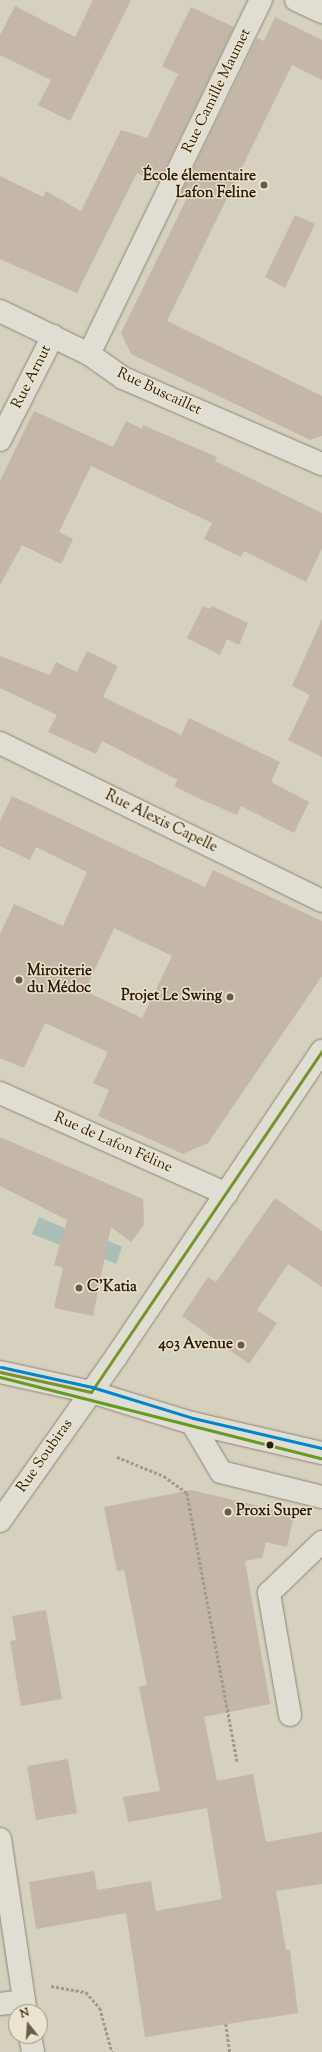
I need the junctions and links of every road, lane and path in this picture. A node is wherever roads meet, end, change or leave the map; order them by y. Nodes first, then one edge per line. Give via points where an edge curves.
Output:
1 (261, 0) edge
2 (296, 0) edge
3 (322, 12) edge
4 (0, 311) edge
5 (53, 336) junction
6 (89, 354) junction
7 (0, 440) edge
8 (322, 464) edge
9 (0, 743) edge
10 (322, 901) edge
11 (322, 1051) edge
12 (0, 1093) edge
13 (227, 1194) junction
14 (0, 1372) edge
15 (91, 1392) junction
16 (192, 1423) junction
17 (322, 1453) edge
18 (117, 1457) dead end
19 (322, 1497) edge
20 (0, 1521) edge
21 (322, 1542) edge
22 (290, 1715) dead end
23 (237, 1761) dead end
24 (0, 1839) edge
25 (51, 1986) dead end
26 (25, 2004) edge
27 (226, 2024) dead end
28 (112, 2052) edge
29 (230, 2052) edge

1 - 6 street, Rue Camille Maumet
2 - 3 street
4 - 5 street, Rue Buscaillet
5 - 6 street, Rue Buscaillet
5 - 7 street, Rue Arnut
6 - 8 street, Rue Buscaillet via 123,378
9 - 10 street, Rue Alexis Capelle
11 - 13 street, Rue Soubiras
12 - 13 street, Rue de Lafon Féline
13 - 15 street, Rue Soubiras
14 - 15 street
15 - 16 street
15 - 20 street, Rue Soubiras
16 - 17 street
16 - 19 street via 221,1472
18 - 23 path via 164,1476 187,1494
21 - 22 street via 269,1593
24 - 26 street
25 - 28 path via 86,1992 100,2008
27 - 29 path

